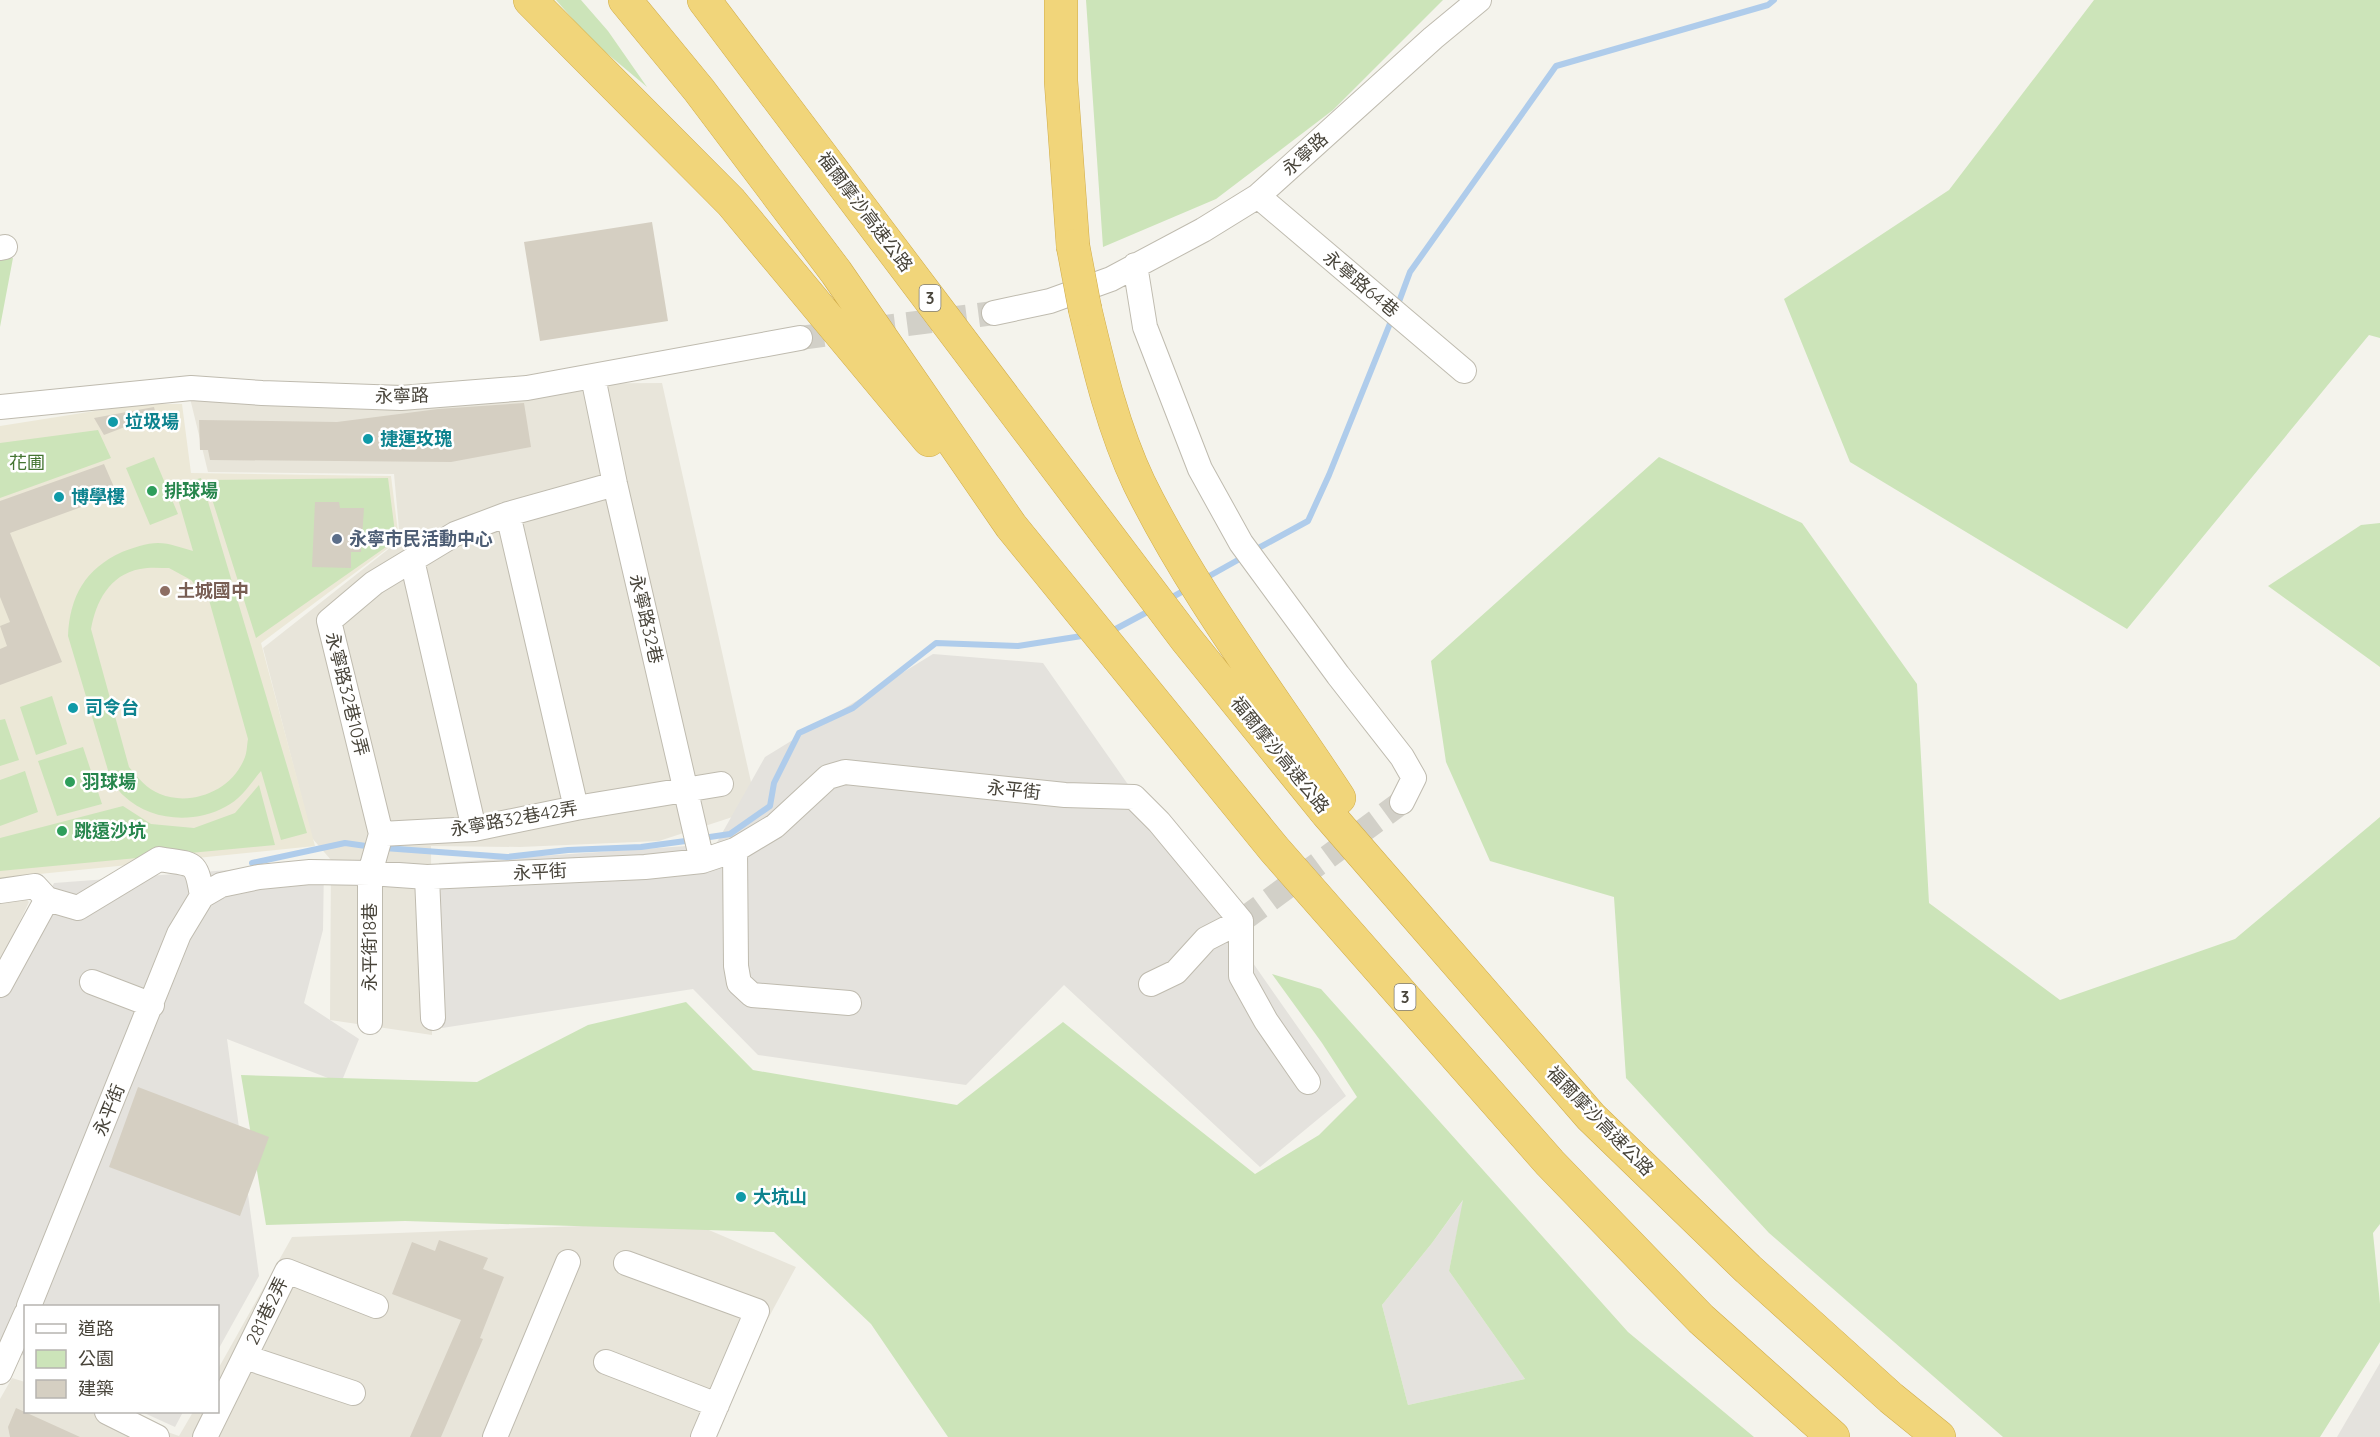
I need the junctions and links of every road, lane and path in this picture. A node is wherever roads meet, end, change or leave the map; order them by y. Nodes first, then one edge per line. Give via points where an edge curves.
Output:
1 (517, 0) edge
2 (530, 0) edge
3 (625, 0) edge
4 (704, 0) edge
5 (1061, 0) edge
6 (1479, 0) edge
7 (562, 34) junction
8 (1258, 196) junction
9 (1135, 265) junction
10 (994, 313) tunnel mouth
11 (800, 338) tunnel mouth
12 (1464, 371) dead end
13 (593, 377) junction
14 (0, 407) edge
15 (615, 484) junction
16 (508, 514) junction
17 (1011, 525) junction
18 (412, 560) junction
19 (721, 784) dead end
20 (686, 790) junction
21 (1402, 802) tunnel mouth
22 (576, 808) junction
23 (474, 829) junction
24 (381, 834) junction
25 (735, 850) junction
26 (702, 861) junction
27 (370, 873) junction
28 (427, 877) junction
29 (0, 891) edge
30 (202, 896) junction
31 (47, 899) junction
32 (1241, 921) junction
33 (92, 982) dead end
34 (1151, 984) dead end
35 (0, 985) edge
36 (849, 1003) dead end
37 (152, 1005) junction
38 (433, 1018) dead end
39 (370, 1022) dead end
40 (1308, 1082) dead end
41 (1591, 1117) junction
42 (568, 1262) dead end
43 (626, 1263) dead end
44 (29, 1305) edge
45 (376, 1306) dead end
46 (24, 1321) edge
47 (245, 1357) junction
48 (606, 1362) dead end
49 (11, 1367) edge
50 (353, 1393) dead end
51 (717, 1405) junction
52 (219, 1409) edge
53 (109, 1413) edge
54 (217, 1413) edge
55 (158, 1437) edge
56 (205, 1437) edge
57 (495, 1437) edge
58 (703, 1437) edge
59 (1833, 1437) edge
60 (1939, 1437) edge

1 - 7 highway
2 - 7 highway
3 - 17 highway, 3 via 699,90 836,272
4 - 41 highway, 福爾摩沙高速公路 / 3 via 1160,604 1327,813
5 - 41 highway, bridge via 1061,81 1073,246 1106,394 1138,481 1196,584 1342,802
6 - 8 street, 永寧路
7 - 17 highway via 731,202 941,455
8 - 9 street, 永寧路
8 - 12 street, 永寧路64巷
9 - 10 street, 永寧路 via 1111,279 1050,302
9 - 21 street via 1145,327 1200,469 1241,543 1402,757 1414,778
11 - 13 street, 永寧路
13 - 14 street, 永寧路 via 527,388 401,398 191,388
13 - 15 street, 永寧路32巷
15 - 16 street, 永寧路32巷10弄
15 - 20 street, 永寧路32巷
16 - 18 street, 永寧路32巷10弄 via 455,534
16 - 22 street
17 - 59 highway, 3 via 1274,849 1550,1163 1701,1319
18 - 23 street
18 - 24 street, 永寧路32巷10弄 via 374,584 329,621
19 - 20 street, 永寧路32巷42弄
20 - 22 street, 永寧路32巷42弄
20 - 26 street, 永寧路32巷
22 - 23 street, 永寧路32巷42弄
23 - 24 street, 永寧路32巷42弄
24 - 27 street
25 - 26 street, 永平街
25 - 32 street, 永平街 via 775,826 828,777 845,772 1065,795 1134,797
25 - 36 street via 739,983 752,995
26 - 28 street, 永平街
27 - 28 street, 永平街
27 - 30 street, 永平街 via 310,872 259,877 221,885
27 - 39 street, 永平街18巷
28 - 38 street
29 - 31 street via 35,886
30 - 31 street via 198,872 191,865 159,859 78,908
30 - 37 street, 永平街 via 179,934
31 - 35 street
32 - 34 street via 1206,939 1176,972
32 - 40 street via 1241,976
33 - 37 street
37 - 44 street, 永平街
41 - 60 highway, 福爾摩沙高速公路 / 3 via 1748,1269
42 - 57 street
43 - 51 street via 757,1311
45 - 47 street, 281巷2弄 via 287,1271
46 - 49 street
47 - 50 street
47 - 52 street, 281巷2弄
48 - 51 street
51 - 58 street
53 - 55 street
54 - 56 street, 281巷2弄

